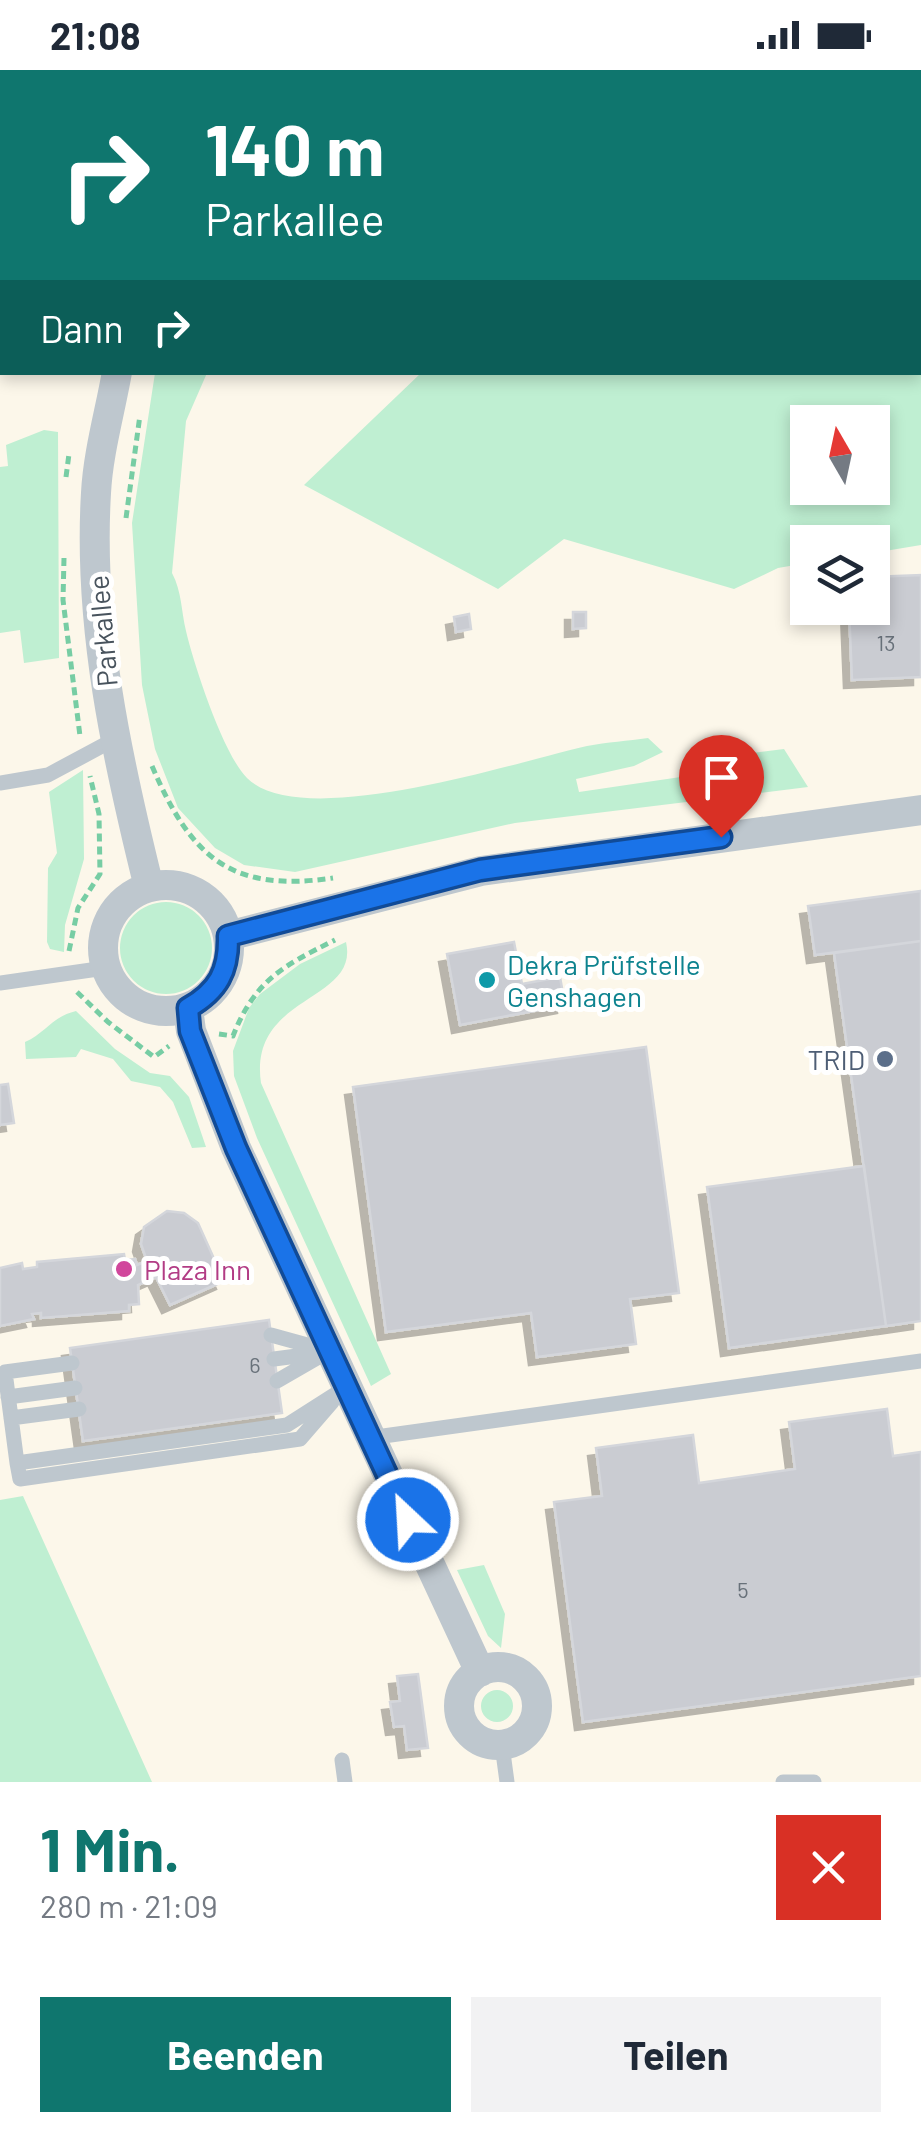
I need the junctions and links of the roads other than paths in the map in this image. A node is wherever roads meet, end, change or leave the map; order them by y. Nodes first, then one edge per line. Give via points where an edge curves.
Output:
1 (115, 375) edge
2 (115, 738) junction
3 (0, 783) edge
4 (921, 810) edge
5 (149, 887) junction
6 (228, 936) junction
7 (105, 968) junction
8 (0, 983) edge
9 (189, 1019) junction
10 (270, 1335) dead end
11 (329, 1352) junction
12 (274, 1359) dead end
13 (921, 1361) edge
14 (72, 1362) dead end
15 (277, 1381) dead end
16 (76, 1388) dead end
17 (345, 1388) junction
18 (8, 1397) junction
19 (78, 1409) dead end
20 (11, 1418) junction
21 (368, 1438) junction
22 (480, 1672) junction
23 (502, 1745) junction
24 (342, 1760) dead end
25 (345, 1782) edge
26 (507, 1782) edge
27 (782, 1782) edge
28 (814, 1782) edge

1 - 2 street, Parkallee via 96,491 96,601
2 - 3 lane via 48,775
2 - 5 street, Parkallee
4 - 6 street via 480,870
5 - 6 street via 170,885 199,895 221,916
5 - 7 street via 131,895 111,918 102,947
6 - 9 street via 222,979
7 - 8 lane
7 - 9 street via 129,1000
9 - 11 street via 236,1148
10 - 11 lane
11 - 12 lane
11 - 15 lane
11 - 17 street
13 - 21 lane
14 - 18 lane via 4,1372
16 - 18 lane
17 - 20 lane via 300,1440 20,1479
17 - 21 street
18 - 20 lane
19 - 20 lane
21 - 22 street
22 - 23 street via 460,1695 461,1718 480,1741
22 - 23 street via 509,1668 536,1694 529,1731
23 - 26 lane
24 - 25 lane
27 - 28 lane

